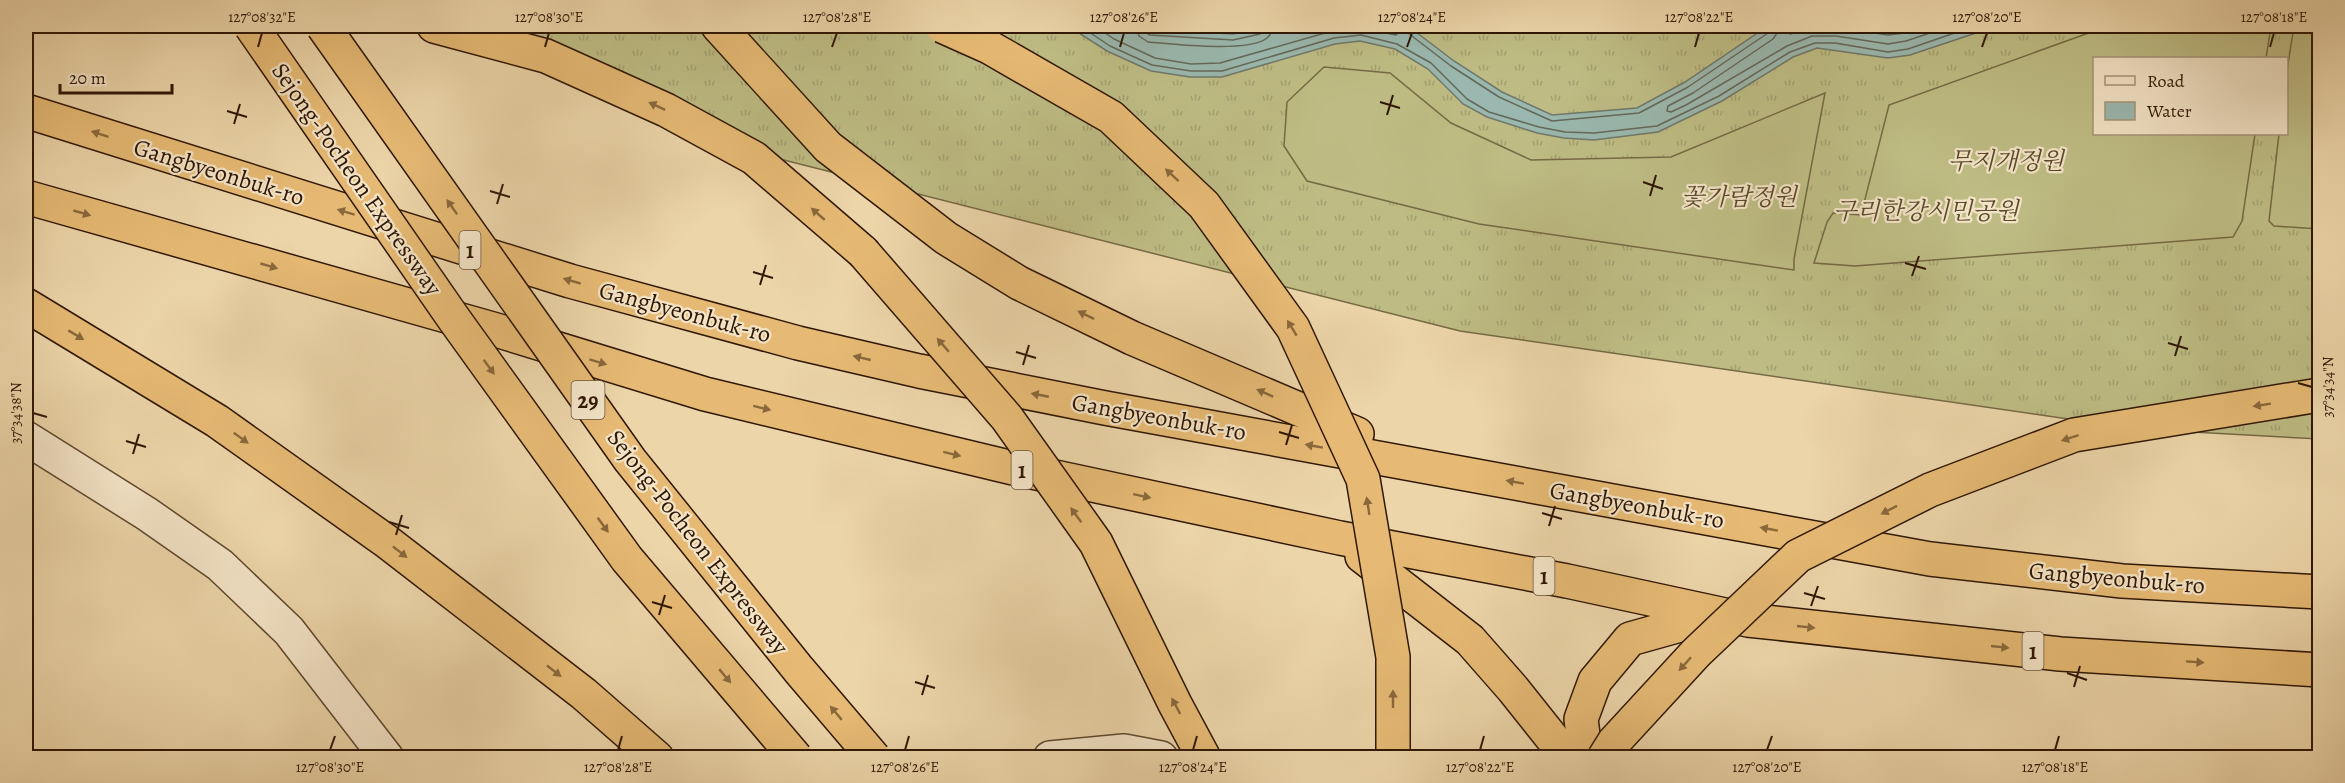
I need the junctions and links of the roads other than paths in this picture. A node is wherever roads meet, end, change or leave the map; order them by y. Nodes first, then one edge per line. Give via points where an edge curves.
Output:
1 (251, 26) edge
2 (323, 26) edge
3 (434, 26) edge
4 (718, 26) edge
5 (942, 26) edge
6 (26, 111) edge
7 (26, 197) edge
8 (26, 305) edge
9 (2319, 397) edge
10 (26, 438) edge
11 (1434, 467) junction
12 (1340, 538) junction
13 (2319, 592) edge
14 (1748, 620) junction
15 (2319, 670) edge
16 (387, 758) edge
17 (657, 758) edge
18 (796, 758) edge
19 (874, 758) edge
20 (1050, 758) edge
21 (1161, 758) edge
22 (1204, 758) edge
23 (1393, 758) edge
24 (1568, 758) edge
25 (1586, 758) edge
26 (1604, 758) edge

1 -> 18 highway, Sejong-Pocheon Expressway, bridge via 454,319 627,559
19 -> 2 highway, Sejong-Pocheon Expressway / 29, bridge via 630,460
22 -> 3 highway, bridge via 1096,543 1007,418 862,252 754,158 666,110 546,56
11 -> 4 highway via 1132,338 1019,283 946,238 828,147
23 -> 5 highway, bridge via 1393,657 1364,479 1293,328 1204,205 1111,117 989,47
11 -> 6 highway, Gangbyeonbuk-ro / 1 via 1105,408 798,343 570,281
7 -> 12 highway, 1 via 496,330 705,394 1013,468
8 -> 17 highway via 217,421 386,541 584,694
9 -> 26 highway, bridge via 2074,435 1930,490 1798,556 1696,652
10 - 16 street via 220,565 289,631
13 -> 11 highway, Gangbyeonbuk-ro / 1 via 2122,581 1930,559
12 - 14 highway, 1
12 - 24 highway via 1470,640
14 -> 15 highway, 1 via 2060,654
14 - 25 highway via 1680,625 1630,639 1595,681 1581,719
20 - 21 street via 1124,751

